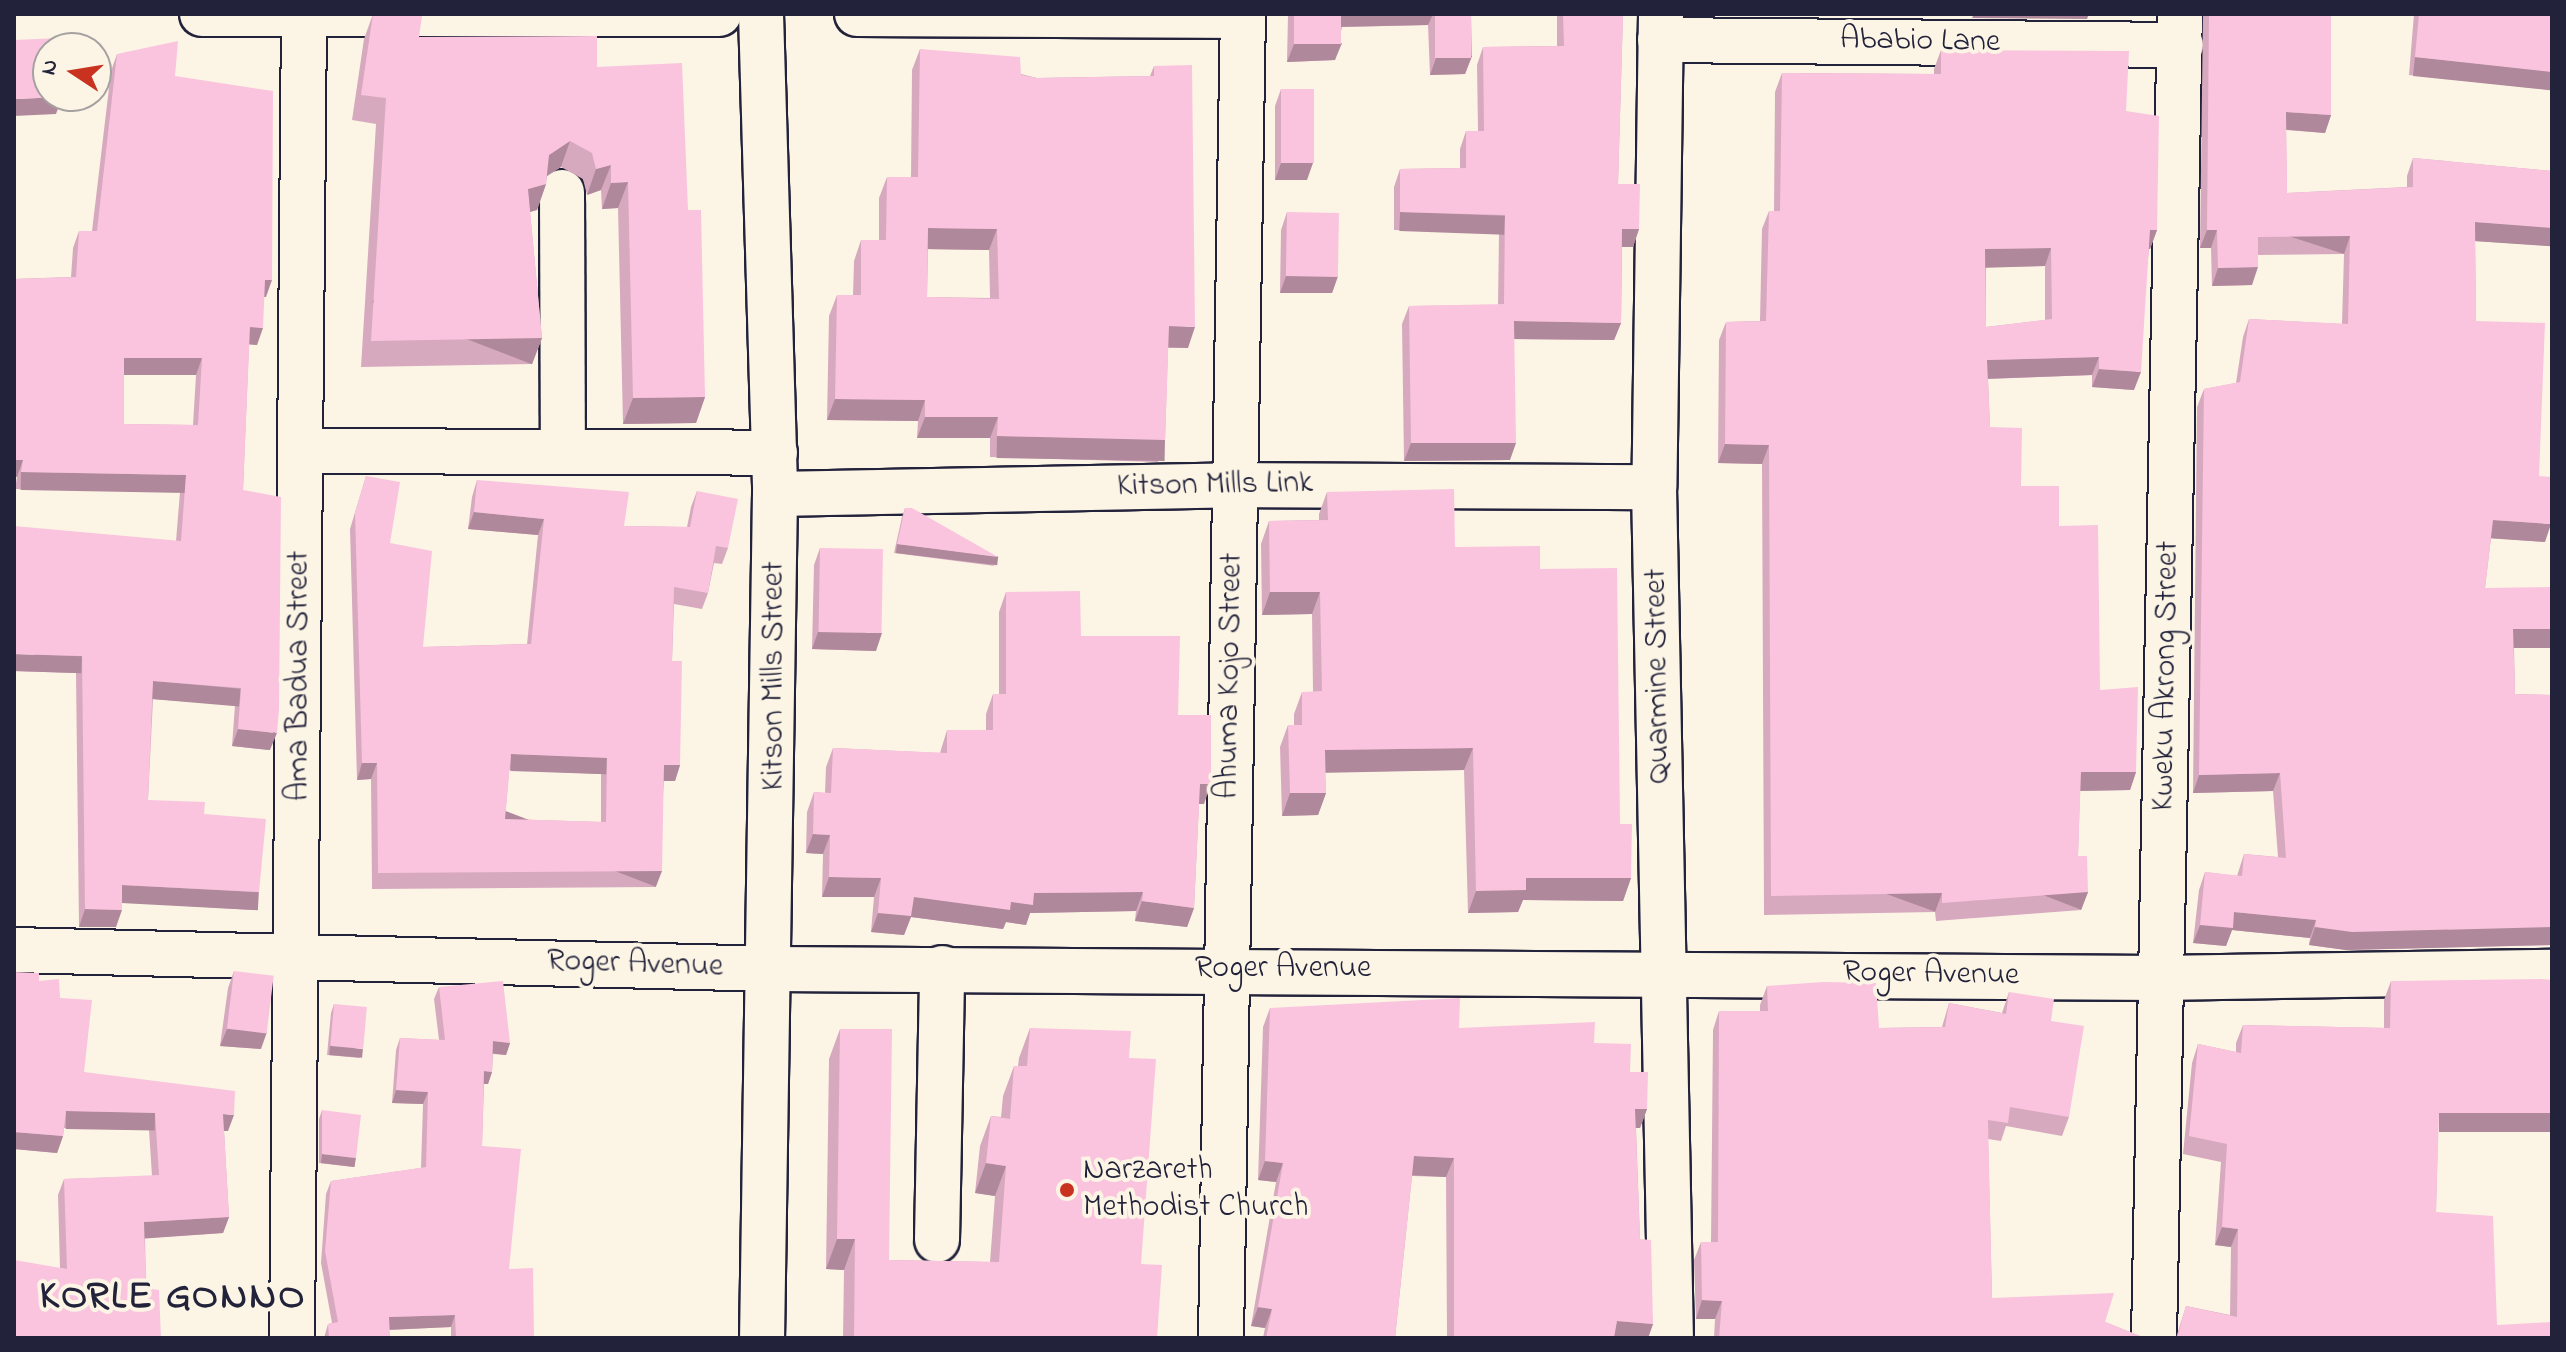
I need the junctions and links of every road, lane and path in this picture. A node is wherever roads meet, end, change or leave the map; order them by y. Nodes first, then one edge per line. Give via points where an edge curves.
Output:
1 (202, 14) edge
2 (719, 14) edge
3 (761, 14) edge
4 (857, 14) edge
5 (1243, 15) edge
6 (304, 16) edge
7 (1661, 27) edge
8 (2180, 29) edge
9 (562, 192) dead end
10 (301, 451) junction
11 (563, 452) junction
12 (775, 473) junction
13 (1235, 485) junction
14 (1654, 487) junction
15 (14, 950) edge
16 (299, 954) junction
17 (942, 968) junction
18 (773, 969) junction
19 (1225, 969) junction
20 (1666, 971) junction
21 (2552, 972) edge
22 (2160, 978) junction
23 (937, 1240) dead end
24 (292, 1338) edge
25 (762, 1338) edge
26 (1221, 1338) edge
27 (1671, 1338) edge
28 (2154, 1338) edge

1 - 6 street
2 - 6 street
3 - 12 street, Kitson Mills Street
4 - 5 street
5 - 13 street, Ahuma Kojo Street
6 - 10 street, Ama Badua Street
7 - 8 street, Ababio Lane
7 - 14 street, Quarmine Street
8 - 22 street, Kweku Akrong Street
9 - 11 street
10 - 11 street, Kitson Mills Link
10 - 16 street, Ama Badua Street
11 - 12 street, Kitson Mills Link
12 - 13 street, Kitson Mills Link
12 - 18 street, Kitson Mills Street
13 - 14 street, Kitson Mills Link
13 - 19 street, Ahuma Kojo Street
14 - 20 street, Quarmine Street
15 - 16 street, Roger Avenue
16 - 18 street, Roger Avenue
16 - 24 street, Ama Badua Street via 289,1191
17 - 18 street, Roger Avenue
17 - 19 street, Roger Avenue
17 - 23 street
18 - 25 street, Kitson Mills Street
19 - 20 street, Roger Avenue
19 - 26 street, Ahuma Kojo Street
20 - 22 street, Roger Avenue
20 - 27 street, Quarmine Street
21 - 22 street, Roger Avenue
22 - 28 street, Kweku Akrong Street

